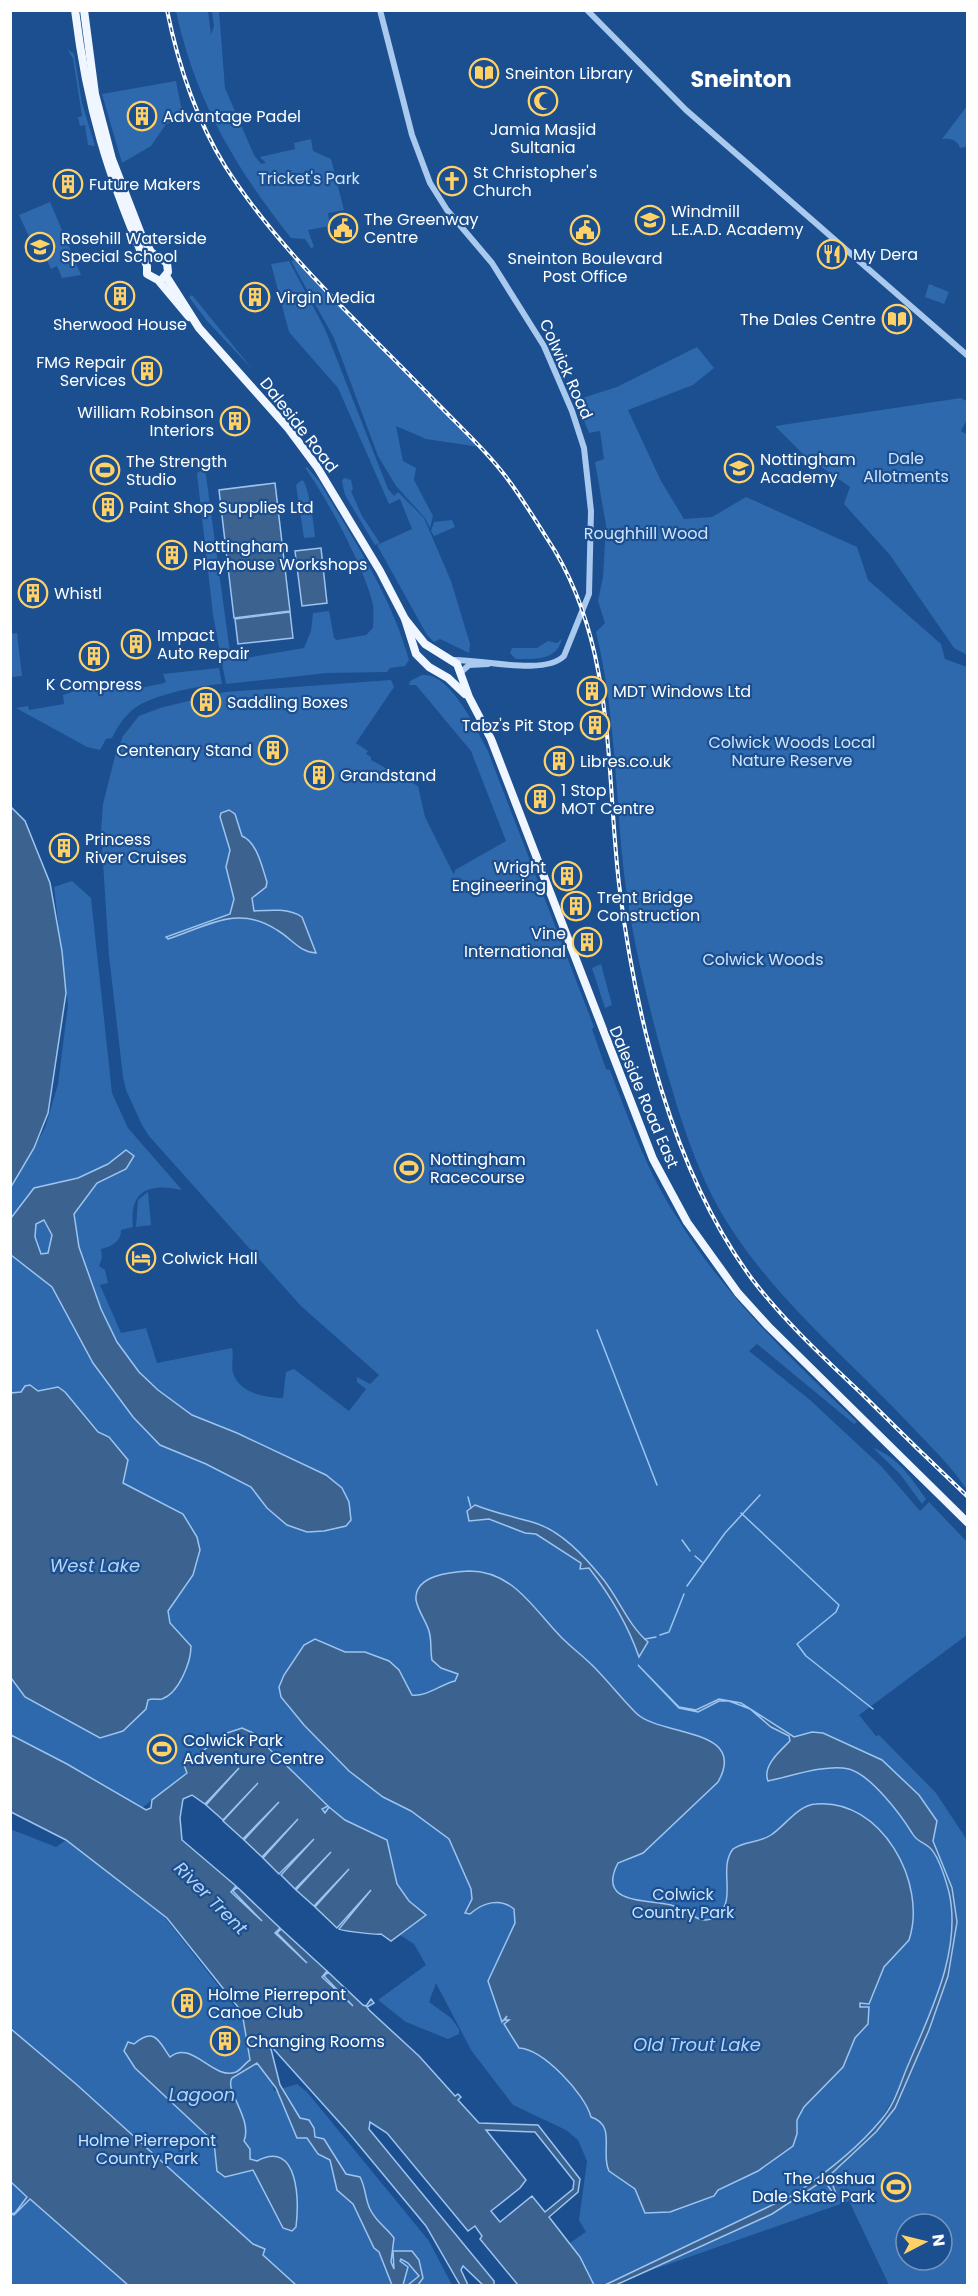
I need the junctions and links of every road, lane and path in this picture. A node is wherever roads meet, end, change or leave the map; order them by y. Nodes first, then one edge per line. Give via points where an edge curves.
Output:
1 (75, 10) edge
2 (84, 10) edge
3 (380, 10) edge
4 (587, 10) edge
5 (157, 258) junction
6 (147, 266) junction
7 (166, 276) junction
8 (158, 280) junction
9 (192, 320) junction
10 (968, 356) edge
11 (405, 619) junction
12 (440, 656) junction
13 (453, 660) junction
14 (492, 663) junction
15 (432, 669) junction
16 (460, 673) junction
17 (448, 678) junction
18 (469, 697) junction
19 (968, 1523) edge

1 - 6 main road, Daleside Road via 97,135
2 - 5 main road, Daleside Road via 95,94 112,159 141,234
3 - 14 street, Colwick Road via 412,135 436,196 492,262 531,323 561,384 584,448 591,511 589,594 567,652 559,662 541,665
4 - 10 street via 686,110
5 - 6 main road
5 - 7 main road, Daleside Road via 167,263
6 - 8 main road, Daleside Road via 150,277
7 - 8 main road
7 - 9 main road, Daleside Road
8 - 9 main road, Daleside Road
9 - 11 main road, Daleside Road via 310,457
11 - 12 main road, Daleside Road
11 - 15 main road, Daleside Road via 416,654
12 - 13 main road
12 - 15 main road via 431,661
13 - 14 street
13 - 16 main road, Daleside Road East
14 - 16 street via 469,665
15 - 17 main road, Daleside Road East
16 - 17 main road
16 - 18 main road, Daleside Road East
17 - 18 main road, Daleside Road East
18 - 19 main road, Daleside Road East via 491,739 641,1132 687,1222 721,1271 768,1326

